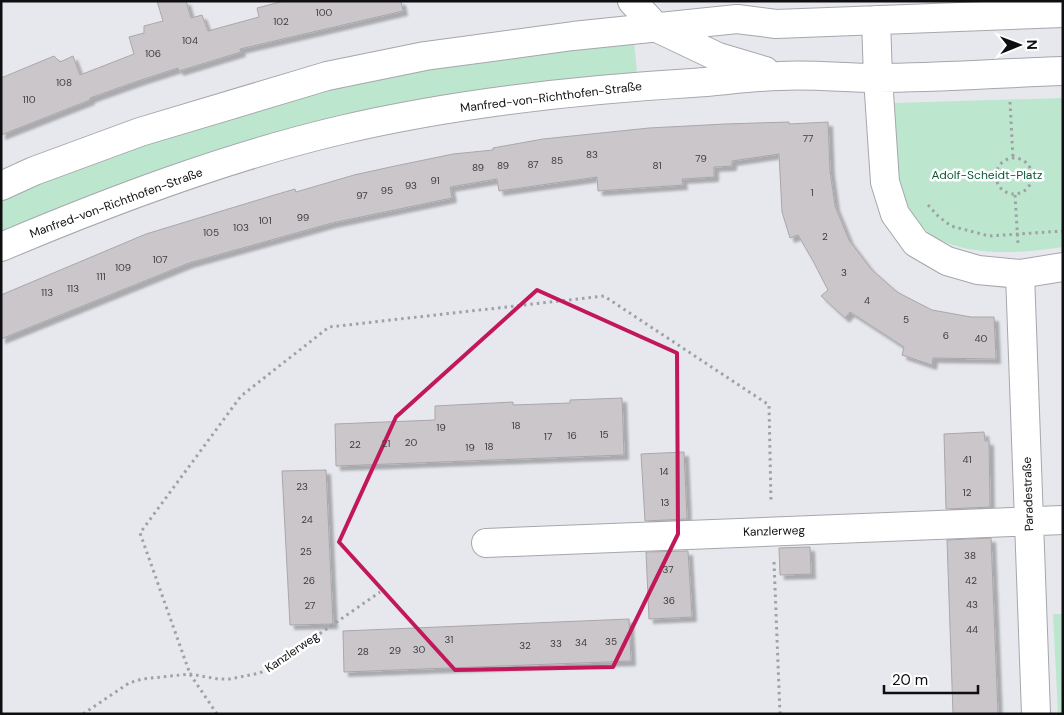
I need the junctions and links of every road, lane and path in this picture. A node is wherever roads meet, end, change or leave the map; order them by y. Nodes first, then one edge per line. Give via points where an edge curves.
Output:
1 (632, 1) edge
2 (729, 10) edge
3 (1063, 13) edge
4 (876, 20) junction
5 (657, 28) junction
6 (718, 58) junction
7 (1063, 71) edge
8 (781, 76) junction
9 (878, 78) junction
10 (692, 83) junction
11 (1010, 101) dead end
12 (1013, 158) junction
13 (1, 186) edge
14 (1015, 195) junction
15 (927, 203) dead end
16 (1063, 231) edge
17 (1018, 233) junction
18 (1, 246) edge
19 (1019, 262) junction
20 (1063, 267) edge
21 (772, 509) dead end
22 (1063, 520) edge
23 (1029, 521) junction
24 (486, 543) dead end
25 (774, 560) dead end
26 (380, 592) dead end
27 (190, 674) junction
28 (83, 714) edge
29 (217, 714) edge
30 (780, 714) edge
31 (1036, 714) edge

1 - 5 street
2 - 4 street via 776,24
2 - 5 street
2 - 6 street via 729,41
3 - 4 street
4 - 9 street
5 - 6 street
5 - 13 street via 425,56 327,76 140,132
6 - 8 street
6 - 10 street
7 - 9 street, Manfred-von-Richthofen-Straße
8 - 9 street, Manfred-von-Richthofen-Straße
8 - 10 street, Manfred-von-Richthofen-Straße
9 - 19 street via 885,182 895,214 916,243 947,261 978,270
10 - 18 street, Manfred-von-Richthofen-Straße via 531,96 340,130 155,186
11 - 12 path
12 - 14 path via 1029,165 1032,176 1029,187
12 - 14 path via 1002,162 996,180 1002,191
14 - 17 path
15 - 17 path via 951,226 990,236
16 - 17 path
17 - 19 path
19 - 20 street
19 - 23 street, Paradestraße
21 - 27 path via 769,404 604,296 329,327 241,396 140,533
22 - 23 street, Kanzlerweg
23 - 24 street, Kanzlerweg
23 - 31 street, Paradestraße
25 - 30 path
26 - 27 path, Kanzlerweg via 260,673 230,680
27 - 28 path, Kanzlerweg via 153,676 129,684
27 - 29 path

